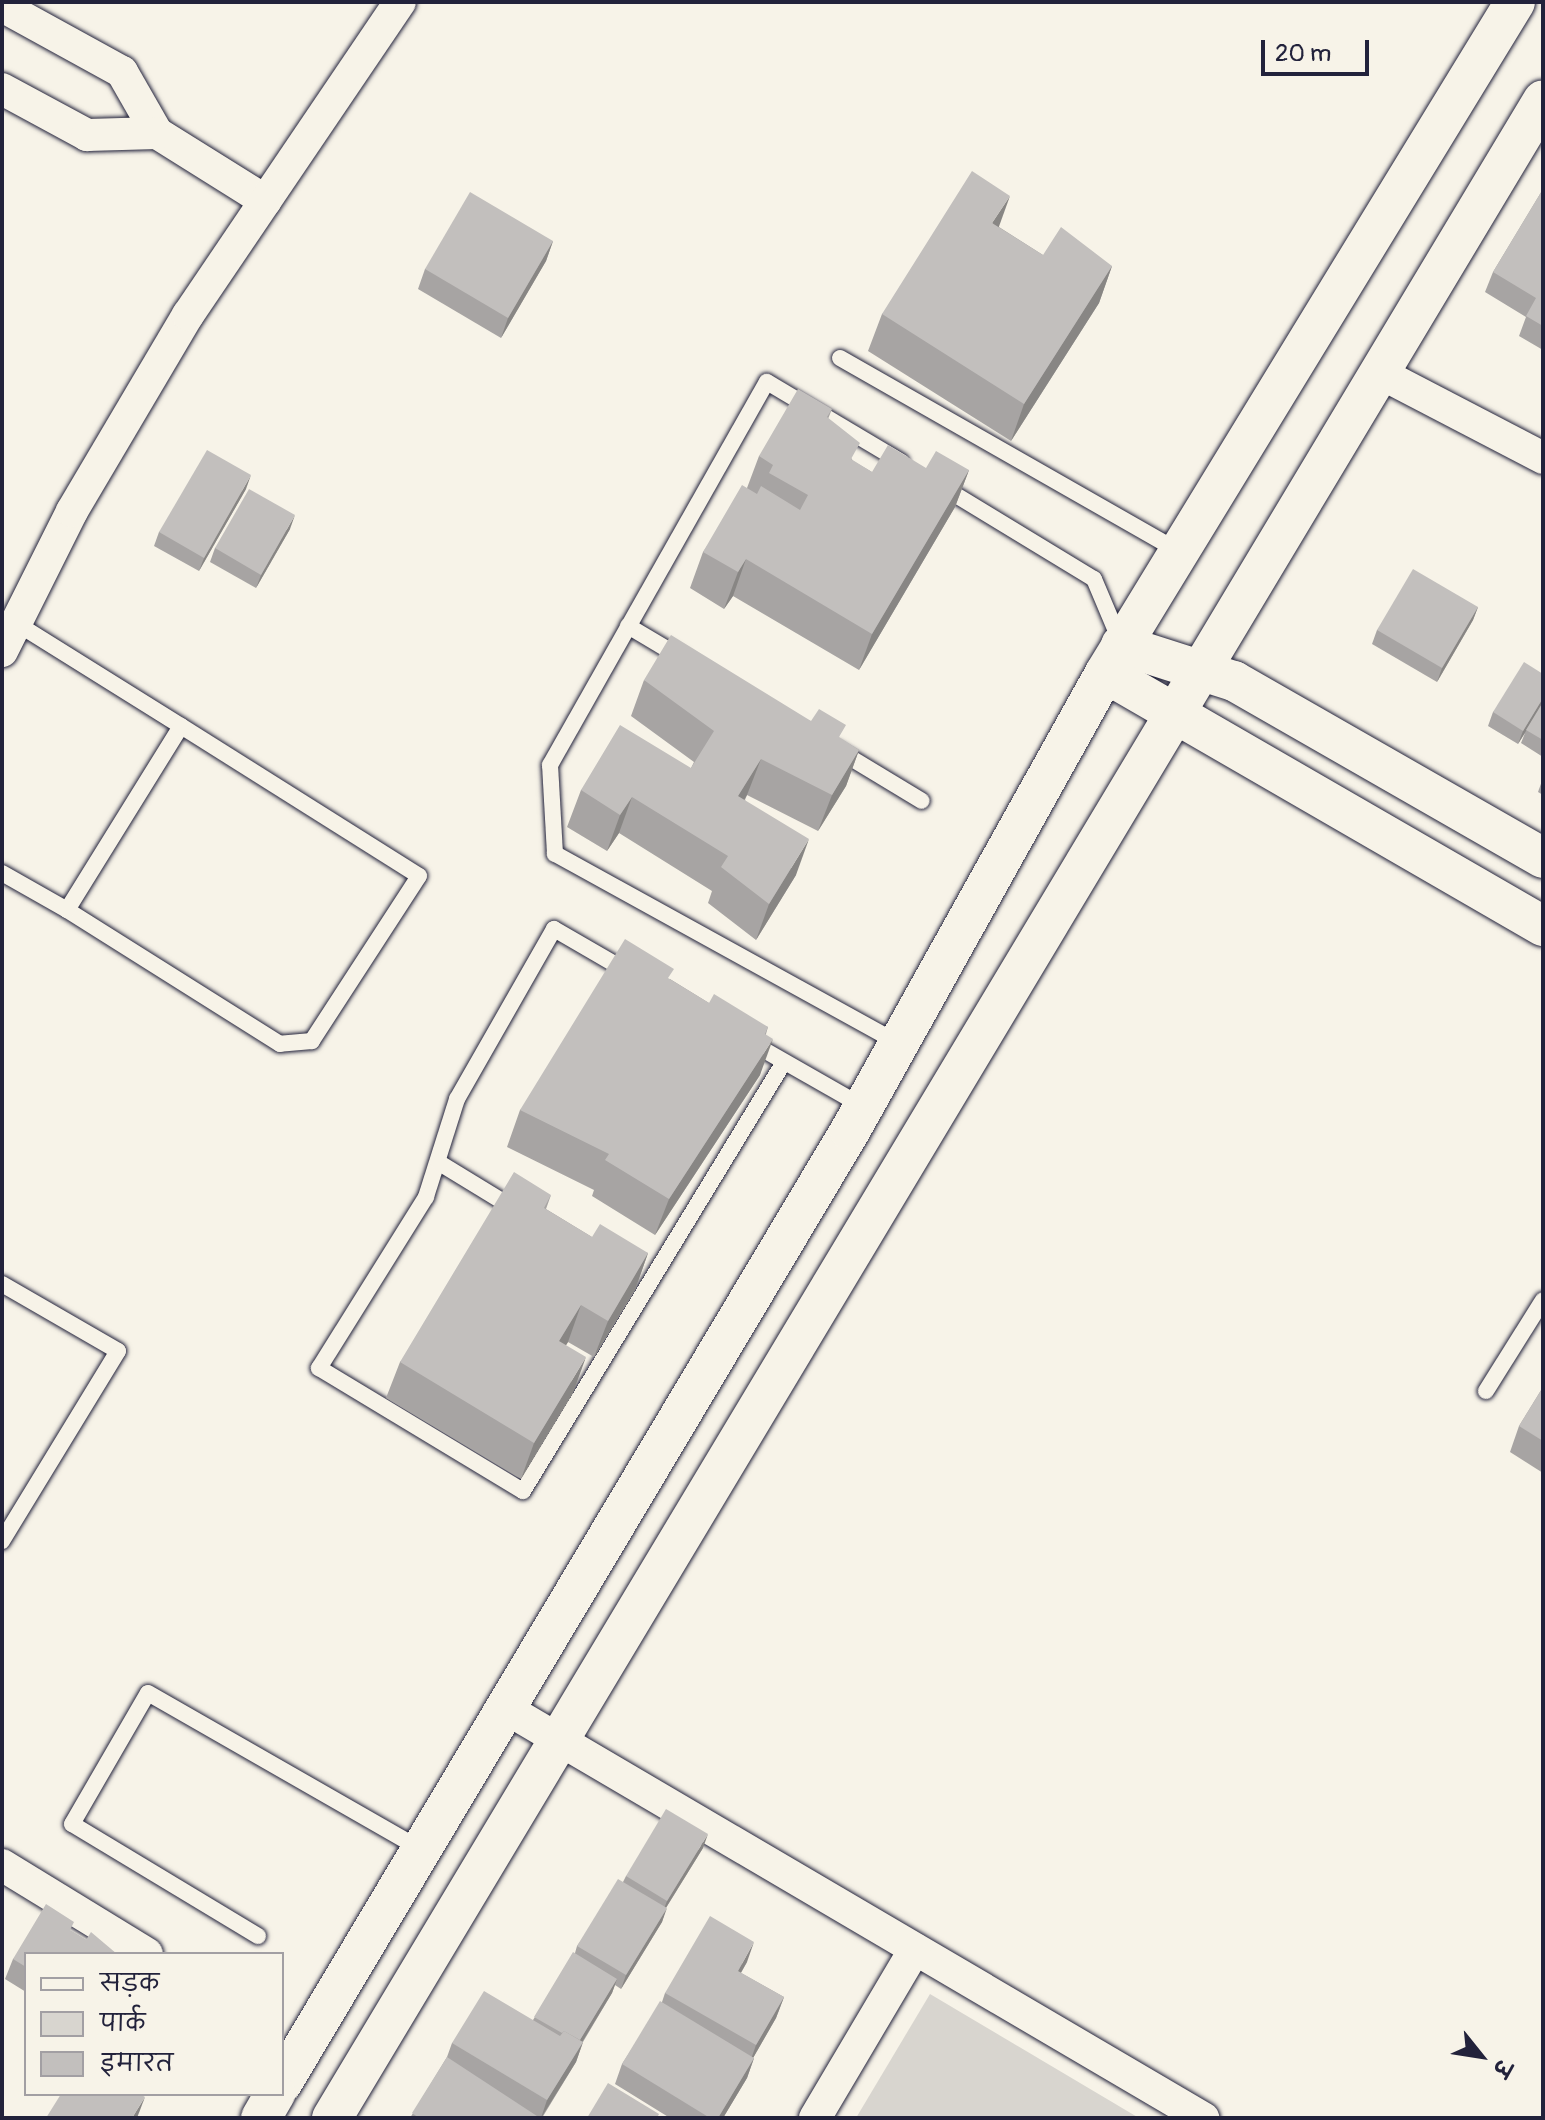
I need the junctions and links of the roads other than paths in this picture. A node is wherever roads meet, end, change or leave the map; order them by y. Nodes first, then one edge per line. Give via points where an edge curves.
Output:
1 (400, 2) edge
2 (1515, 2) edge
3 (2, 6) edge
4 (2, 89) edge
5 (1543, 100) edge
6 (157, 133) junction
7 (266, 201) junction
8 (840, 358) dead end
9 (1380, 373) junction
10 (1543, 458) edge
11 (1179, 551) junction
12 (628, 626) junction
13 (9, 637) edge
14 (1113, 659) junction
15 (695, 665) edge
16 (1202, 667) junction
17 (1178, 711) junction
18 (181, 726) junction
19 (815, 737) edge
20 (922, 801) dead end
21 (1543, 858) edge
22 (2, 873) edge
23 (67, 910) junction
24 (1543, 926) edge
25 (649, 984) edge
26 (730, 1031) edge
27 (899, 1043) junction
28 (784, 1062) junction
29 (863, 1107) junction
30 (438, 1162) junction
31 (529, 1218) edge
32 (2, 1284) edge
33 (1543, 1300) edge
34 (1486, 1391) dead end
35 (2, 1541) edge
36 (505, 1708) junction
37 (559, 1740) junction
38 (422, 1850) junction
39 (2, 1865) edge
40 (258, 1936) dead end
41 (915, 1949) junction
42 (144, 1952) edge
43 (292, 2043) edge
44 (284, 2075) edge
45 (274, 2096) edge
46 (261, 2118) edge
47 (332, 2118) edge
48 (815, 2118) edge
49 (1203, 2118) edge

1 - 7 street
2 - 11 street
3 - 6 street via 122,72
4 - 6 street via 87,135
5 - 9 street
6 - 7 street
7 - 13 street via 87,485
8 - 11 lane
9 - 10 street
9 - 16 street
11 - 14 street
12 - 14 lane via 767,382 1094,579
12 - 15 lane
12 - 27 lane via 550,765 555,854
13 - 18 lane
14 - 16 street
14 - 17 street
14 - 27 street
16 - 17 street
16 - 21 street
17 - 24 street
17 - 37 street
18 - 23 lane
18 - 23 lane via 419,876 312,1041 280,1044
19 - 20 lane
22 - 23 lane
25 - 30 lane via 554,929 457,1099
26 - 28 lane
27 - 29 street
28 - 29 lane
28 - 30 lane via 640,1285 523,1491 319,1368 426,1197
29 - 36 street
30 - 31 lane
32 - 35 lane via 118,1351
33 - 34 lane
36 - 37 street
36 - 38 street
37 - 41 street
37 - 47 street
38 - 40 lane via 148,1693 72,1824
38 - 43 street
39 - 42 street
41 - 48 street
41 - 49 street
43 - 44 street
45 - 46 street

